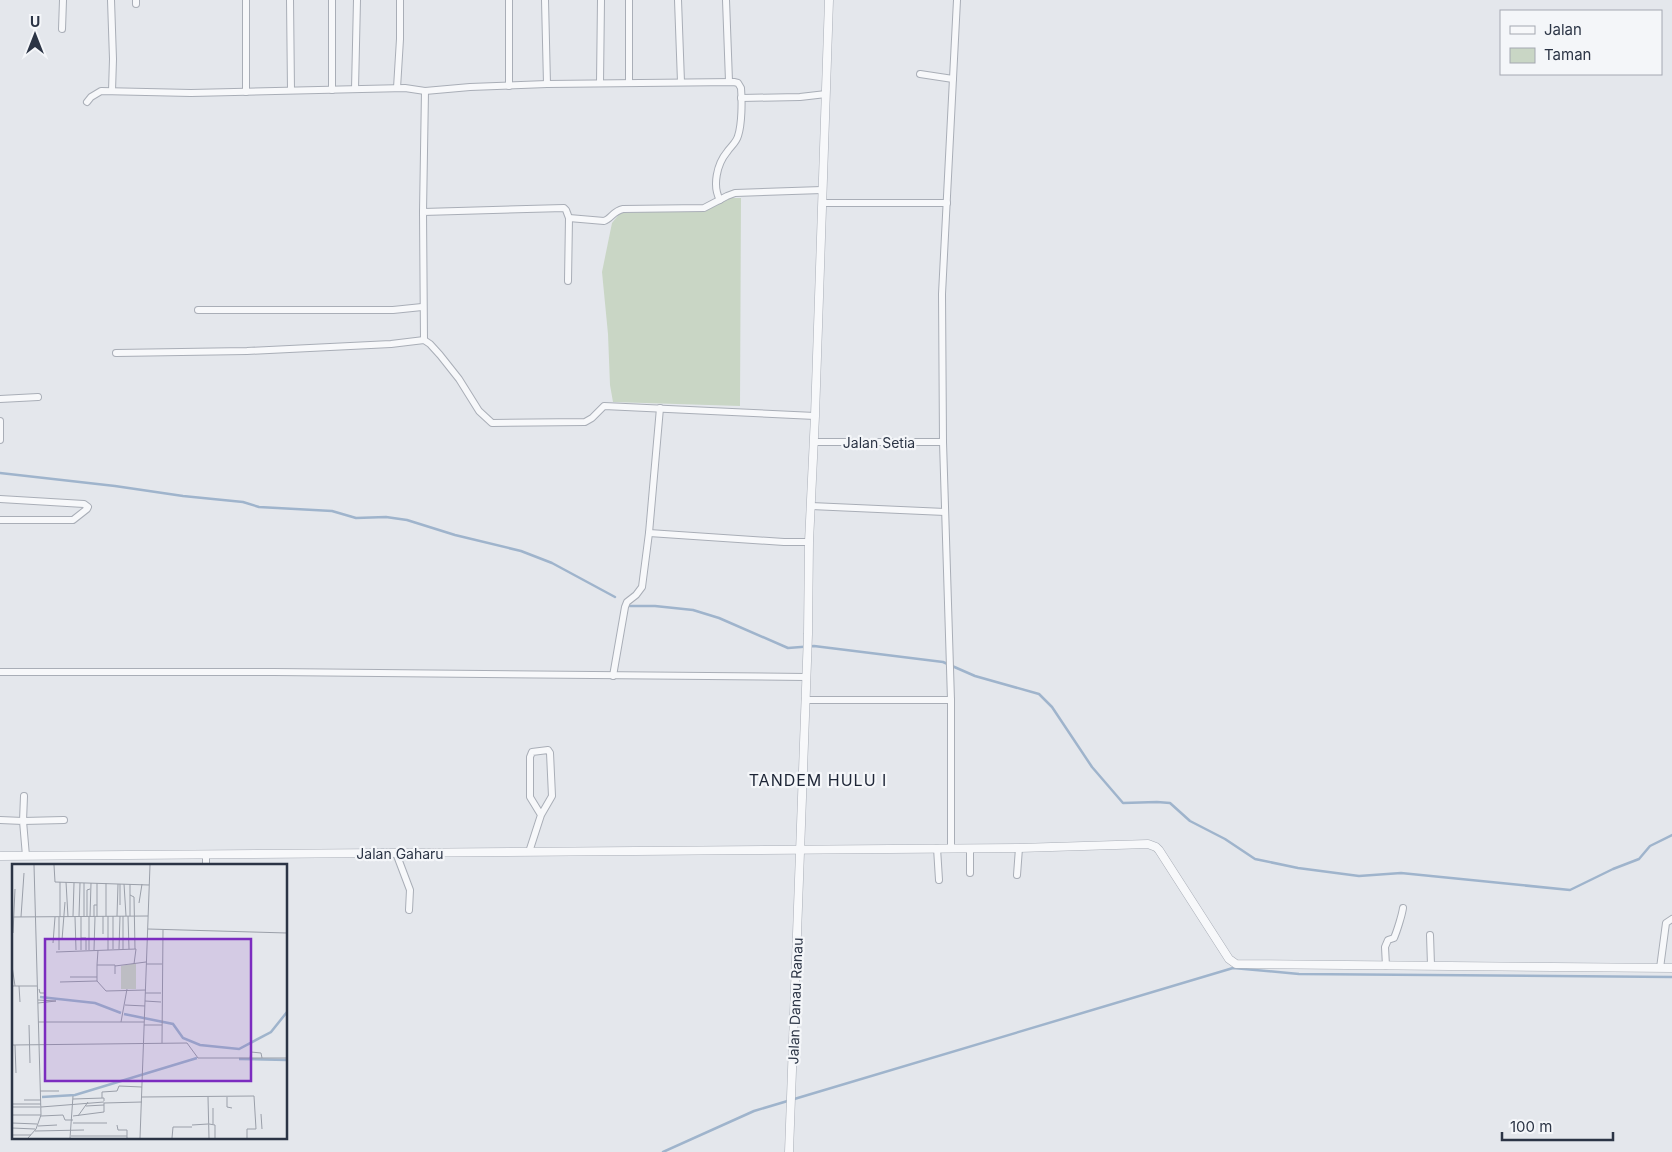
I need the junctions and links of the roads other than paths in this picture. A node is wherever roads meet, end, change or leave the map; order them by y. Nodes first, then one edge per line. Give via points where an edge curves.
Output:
1 (63, 0) edge
2 (111, 0) edge
3 (246, 0) edge
4 (290, 0) edge
5 (332, 0) edge
6 (357, 0) edge
7 (400, 0) edge
8 (509, 0) edge
9 (545, 0) edge
10 (601, 0) edge
11 (628, 0) edge
12 (678, 0) edge
13 (726, 0) edge
14 (829, 0) edge
15 (956, 0) edge
16 (62, 29) dead end
17 (920, 74) dead end
18 (953, 79) junction
19 (729, 81) junction
20 (629, 82) junction
21 (681, 82) junction
22 (600, 83) junction
23 (547, 84) junction
24 (509, 86) junction
25 (396, 88) junction
26 (292, 90) junction
27 (332, 90) junction
28 (355, 90) junction
29 (112, 91) junction
30 (425, 91) junction
31 (246, 92) junction
32 (826, 94) junction
33 (741, 98) junction
34 (87, 102) dead end
35 (822, 190) junction
36 (720, 200) junction
37 (822, 203) junction
38 (947, 203) junction
39 (423, 212) junction
40 (569, 218) junction
41 (568, 281) dead end
42 (422, 308) junction
43 (198, 310) dead end
44 (424, 340) junction
45 (116, 353) dead end
46 (38, 397) dead end
47 (0, 399) edge
48 (660, 408) junction
49 (815, 416) junction
50 (0, 421) edge
51 (0, 440) edge
52 (814, 442) junction
53 (943, 442) junction
54 (0, 499) edge
55 (812, 506) junction
56 (945, 512) junction
57 (0, 520) edge
58 (649, 533) junction
59 (809, 542) junction
60 (0, 672) edge
61 (613, 676) junction
62 (806, 677) junction
63 (805, 700) junction
64 (951, 700) junction
65 (24, 796) dead end
66 (541, 815) junction
67 (0, 820) edge
68 (64, 820) dead end
69 (23, 821) junction
70 (937, 848) junction
71 (951, 848) junction
72 (970, 848) junction
73 (1020, 848) junction
74 (800, 849) junction
75 (529, 852) junction
76 (396, 853) junction
77 (206, 855) junction
78 (0, 856) edge
79 (26, 856) junction
80 (206, 864) edge
81 (970, 873) dead end
82 (1017, 875) dead end
83 (939, 880) dead end
84 (1403, 908) dead end
85 (409, 910) dead end
86 (1672, 919) edge
87 (1430, 935) dead end
88 (1431, 965) junction
89 (1386, 966) junction
90 (1660, 968) junction
91 (1672, 968) edge
92 (789, 1152) edge

1 - 16 street
2 - 29 street
3 - 31 street
4 - 26 street
5 - 27 street
6 - 28 street
7 - 25 street
8 - 24 street
9 - 23 street
10 - 22 street
11 - 20 street
12 - 21 street
13 - 19 street
14 - 32 street, Jalan Danau Ranau
15 - 18 street
17 - 18 street
18 - 38 street
19 - 21 street
19 - 33 street via 740,85
20 - 21 street
20 - 22 street
22 - 23 street
23 - 24 street
24 - 30 street
25 - 28 street
25 - 30 street
26 - 27 street
26 - 31 street
27 - 28 street
29 - 31 street
29 - 34 street via 96,93
30 - 39 street
32 - 33 street
32 - 35 street, Jalan Danau Ranau
33 - 36 street via 738,138 717,170 716,194
35 - 36 street via 735,193
35 - 37 street, Jalan Danau Ranau
36 - 40 street via 704,208 617,211 604,221
37 - 38 street
37 - 49 street, Jalan Danau Ranau
38 - 53 street via 942,294
39 - 40 street via 560,208 566,210
39 - 42 street
40 - 41 street
42 - 43 street
42 - 44 street
44 - 45 street via 247,351
44 - 48 street via 459,379 479,412 492,423 585,422 604,406
46 - 47 street
48 - 49 street
48 - 58 street
49 - 52 street, Jalan Danau Ranau
50 - 51 street
52 - 53 street, Jalan Setia
52 - 55 street, Jalan Danau Ranau
53 - 56 street
54 - 57 street via 84,504 88,507 73,520
55 - 56 street
55 - 59 street, Jalan Danau Ranau
56 - 64 street
58 - 59 street
58 - 61 street via 642,587 625,607
59 - 62 street, Jalan Danau Ranau
60 - 61 street
61 - 62 street
62 - 63 street, Jalan Danau Ranau
63 - 64 street
63 - 74 street, Jalan Danau Ranau
64 - 71 street
65 - 69 street
66 - 66 street via 552,792 548,750 532,752 530,757 530,797
66 - 75 street
67 - 69 street
68 - 69 street
69 - 79 street
70 - 71 street, Jalan Gaharu
70 - 74 street, Jalan Gaharu
70 - 83 street
71 - 72 street, Jalan Gaharu
72 - 73 street, Jalan Gaharu
72 - 81 street
73 - 82 street
73 - 89 street, Jalan Gaharu via 1148,844 1156,847 1229,959 1236,964
74 - 75 street, Jalan Gaharu
74 - 92 street, Jalan Danau Ranau
75 - 76 street, Jalan Gaharu
76 - 77 street, Jalan Gaharu
76 - 85 street via 410,890
77 - 79 street, Jalan Gaharu
77 - 80 street
78 - 79 street, Jalan Gaharu
84 - 89 street via 1394,938 1388,940
86 - 90 street via 1666,923
87 - 88 street
88 - 89 street
88 - 90 street
90 - 91 street

